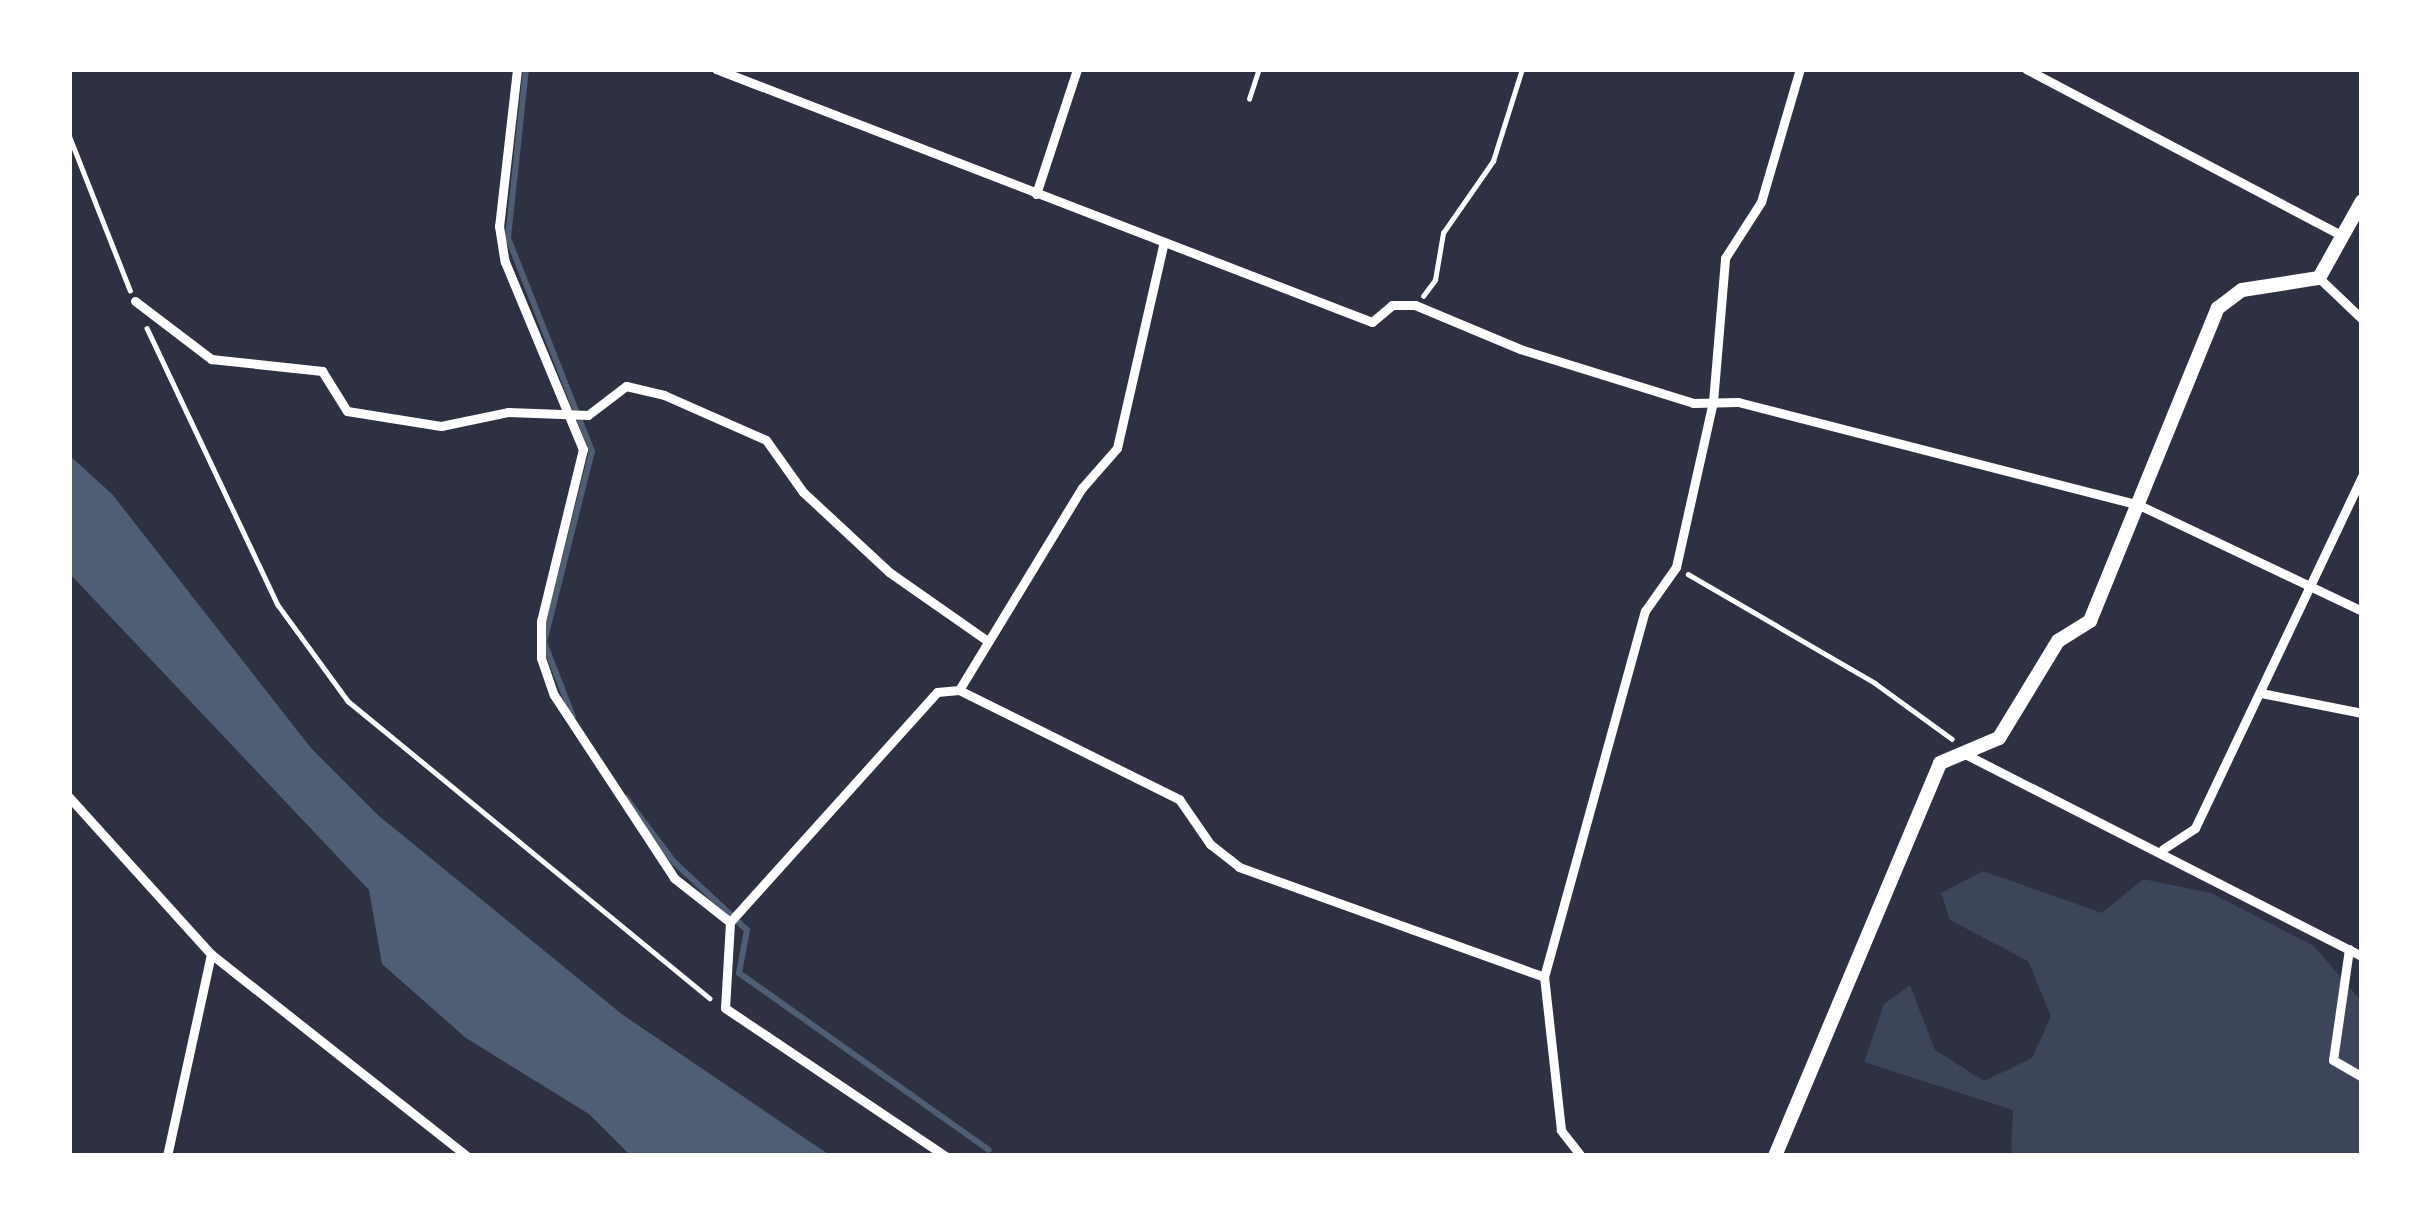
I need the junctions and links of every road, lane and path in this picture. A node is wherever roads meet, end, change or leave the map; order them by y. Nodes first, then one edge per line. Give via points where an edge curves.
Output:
1 (518, 69) edge
2 (716, 69) edge
3 (1077, 69) edge
4 (1259, 69) edge
5 (1522, 69) edge
6 (1780, 69) edge
7 (2026, 69) edge
8 (1797, 72) edge
9 (1249, 99) dead end
10 (69, 136) edge
11 (1036, 194) junction
12 (2362, 201) edge
13 (2341, 236) junction
14 (1163, 245) junction
15 (2319, 278) junction
16 (135, 301) junction
17 (1415, 305) junction
18 (2362, 319) edge
19 (1713, 402) junction
20 (571, 415) junction
21 (2362, 476) edge
22 (2139, 505) junction
23 (1676, 567) junction
24 (2313, 585) junction
25 (2362, 611) edge
26 (986, 640) junction
27 (959, 690) junction
28 (2260, 693) junction
29 (2362, 713) edge
30 (1956, 750) junction
31 (69, 797) edge
32 (2163, 848) junction
33 (735, 918) junction
34 (2349, 950) junction
35 (211, 954) junction
36 (2362, 956) edge
37 (1544, 977) junction
38 (725, 1008) junction
39 (2362, 1077) edge
40 (167, 1156) edge
41 (467, 1156) edge
42 (945, 1156) edge
43 (1581, 1156) edge
44 (1775, 1156) edge

1 - 20 street via 500,226 516,297
2 - 11 street
3 - 11 street
4 - 9 path
5 - 17 path via 1493,161 1444,233 1435,280
6 - 8 street
7 - 13 street
8 - 19 street via 1783,146 1726,258
10 - 16 path
11 - 14 street
12 - 13 main road
13 - 15 main road
14 - 17 street via 1372,322 1392,304
14 - 26 street via 1117,448
15 - 18 street
15 - 22 main road via 2242,290 2218,308
16 - 20 street via 211,359 322,371 346,411 441,426 508,412
16 - 38 path via 278,605 348,701 677,977
17 - 19 street via 1520,349
19 - 22 street
19 - 23 street
20 - 26 street via 588,415 626,386 766,440 803,492 889,572
20 - 33 street via 584,449 582,472 541,621 541,658 604,782 674,878
21 - 24 street
22 - 24 street
22 - 30 main road via 2090,621 2059,641 1999,738 1986,748
23 - 30 path via 1931,719
23 - 37 street via 1645,611
24 - 25 street
24 - 28 street
26 - 27 street
27 - 33 street via 938,692
27 - 37 street via 1179,799 1210,844 1239,868
28 - 29 street
28 - 32 street via 2195,828
30 - 32 street
30 - 44 main road via 1940,763
31 - 35 street
32 - 34 street
33 - 38 street
34 - 36 street
34 - 39 street via 2333,1060
35 - 40 street
35 - 41 street
37 - 43 street via 1561,1130
38 - 42 street

